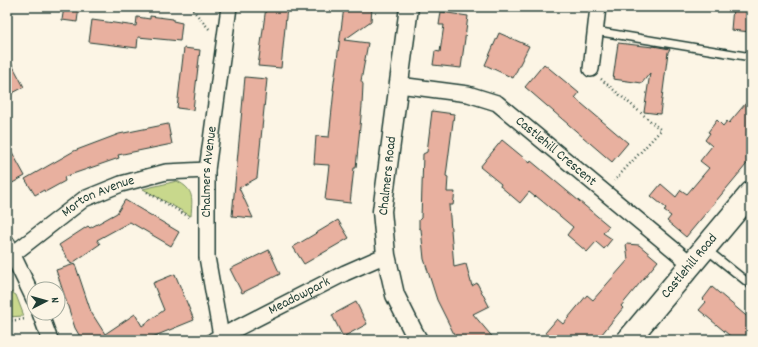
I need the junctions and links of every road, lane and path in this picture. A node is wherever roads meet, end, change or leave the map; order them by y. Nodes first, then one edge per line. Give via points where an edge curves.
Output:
1 (190, 7) edge
2 (229, 7) edge
3 (409, 7) edge
4 (598, 7) edge
5 (595, 31) junction
6 (223, 47) junction
7 (751, 57) edge
8 (590, 69) joint
9 (399, 85) junction
10 (207, 170) junction
11 (136, 180) junction
12 (604, 192) junction
13 (751, 193) edge
14 (207, 223) junction
15 (704, 247) junction
16 (9, 252) edge
17 (386, 255) junction
18 (691, 264) junction
19 (26, 284) edge
20 (751, 285) edge
21 (43, 321) edge
22 (219, 339) edge
23 (50, 340) edge
24 (418, 340) edge
25 (628, 340) edge

1 - 6 path
2 - 6 street, Chalmers Avenue
3 - 9 street, Chalmers Road
4 - 5 street
5 - 7 lane
5 - 8 street
6 - 10 street, Chalmers Avenue
8 - 12 path via 661,130
9 - 12 street, Castlehill Crescent via 468,94 497,103
9 - 17 street, Chalmers Road via 382,211
10 - 11 street, Morton Avenue via 166,172
10 - 14 street, Chalmers Avenue
11 - 14 path via 140,188 194,219
11 - 16 street, Morton Avenue via 84,198
12 - 18 street, Castlehill Crescent
13 - 15 main road, Castlehill Road
14 - 22 street, Chalmers Avenue via 207,257
15 - 18 main road, Castlehill Road
15 - 20 lane
16 - 19 street
17 - 22 street, Meadowpark via 345,273
17 - 24 street, Chalmers Road via 395,295
18 - 25 main road, Castlehill Road
21 - 23 street

